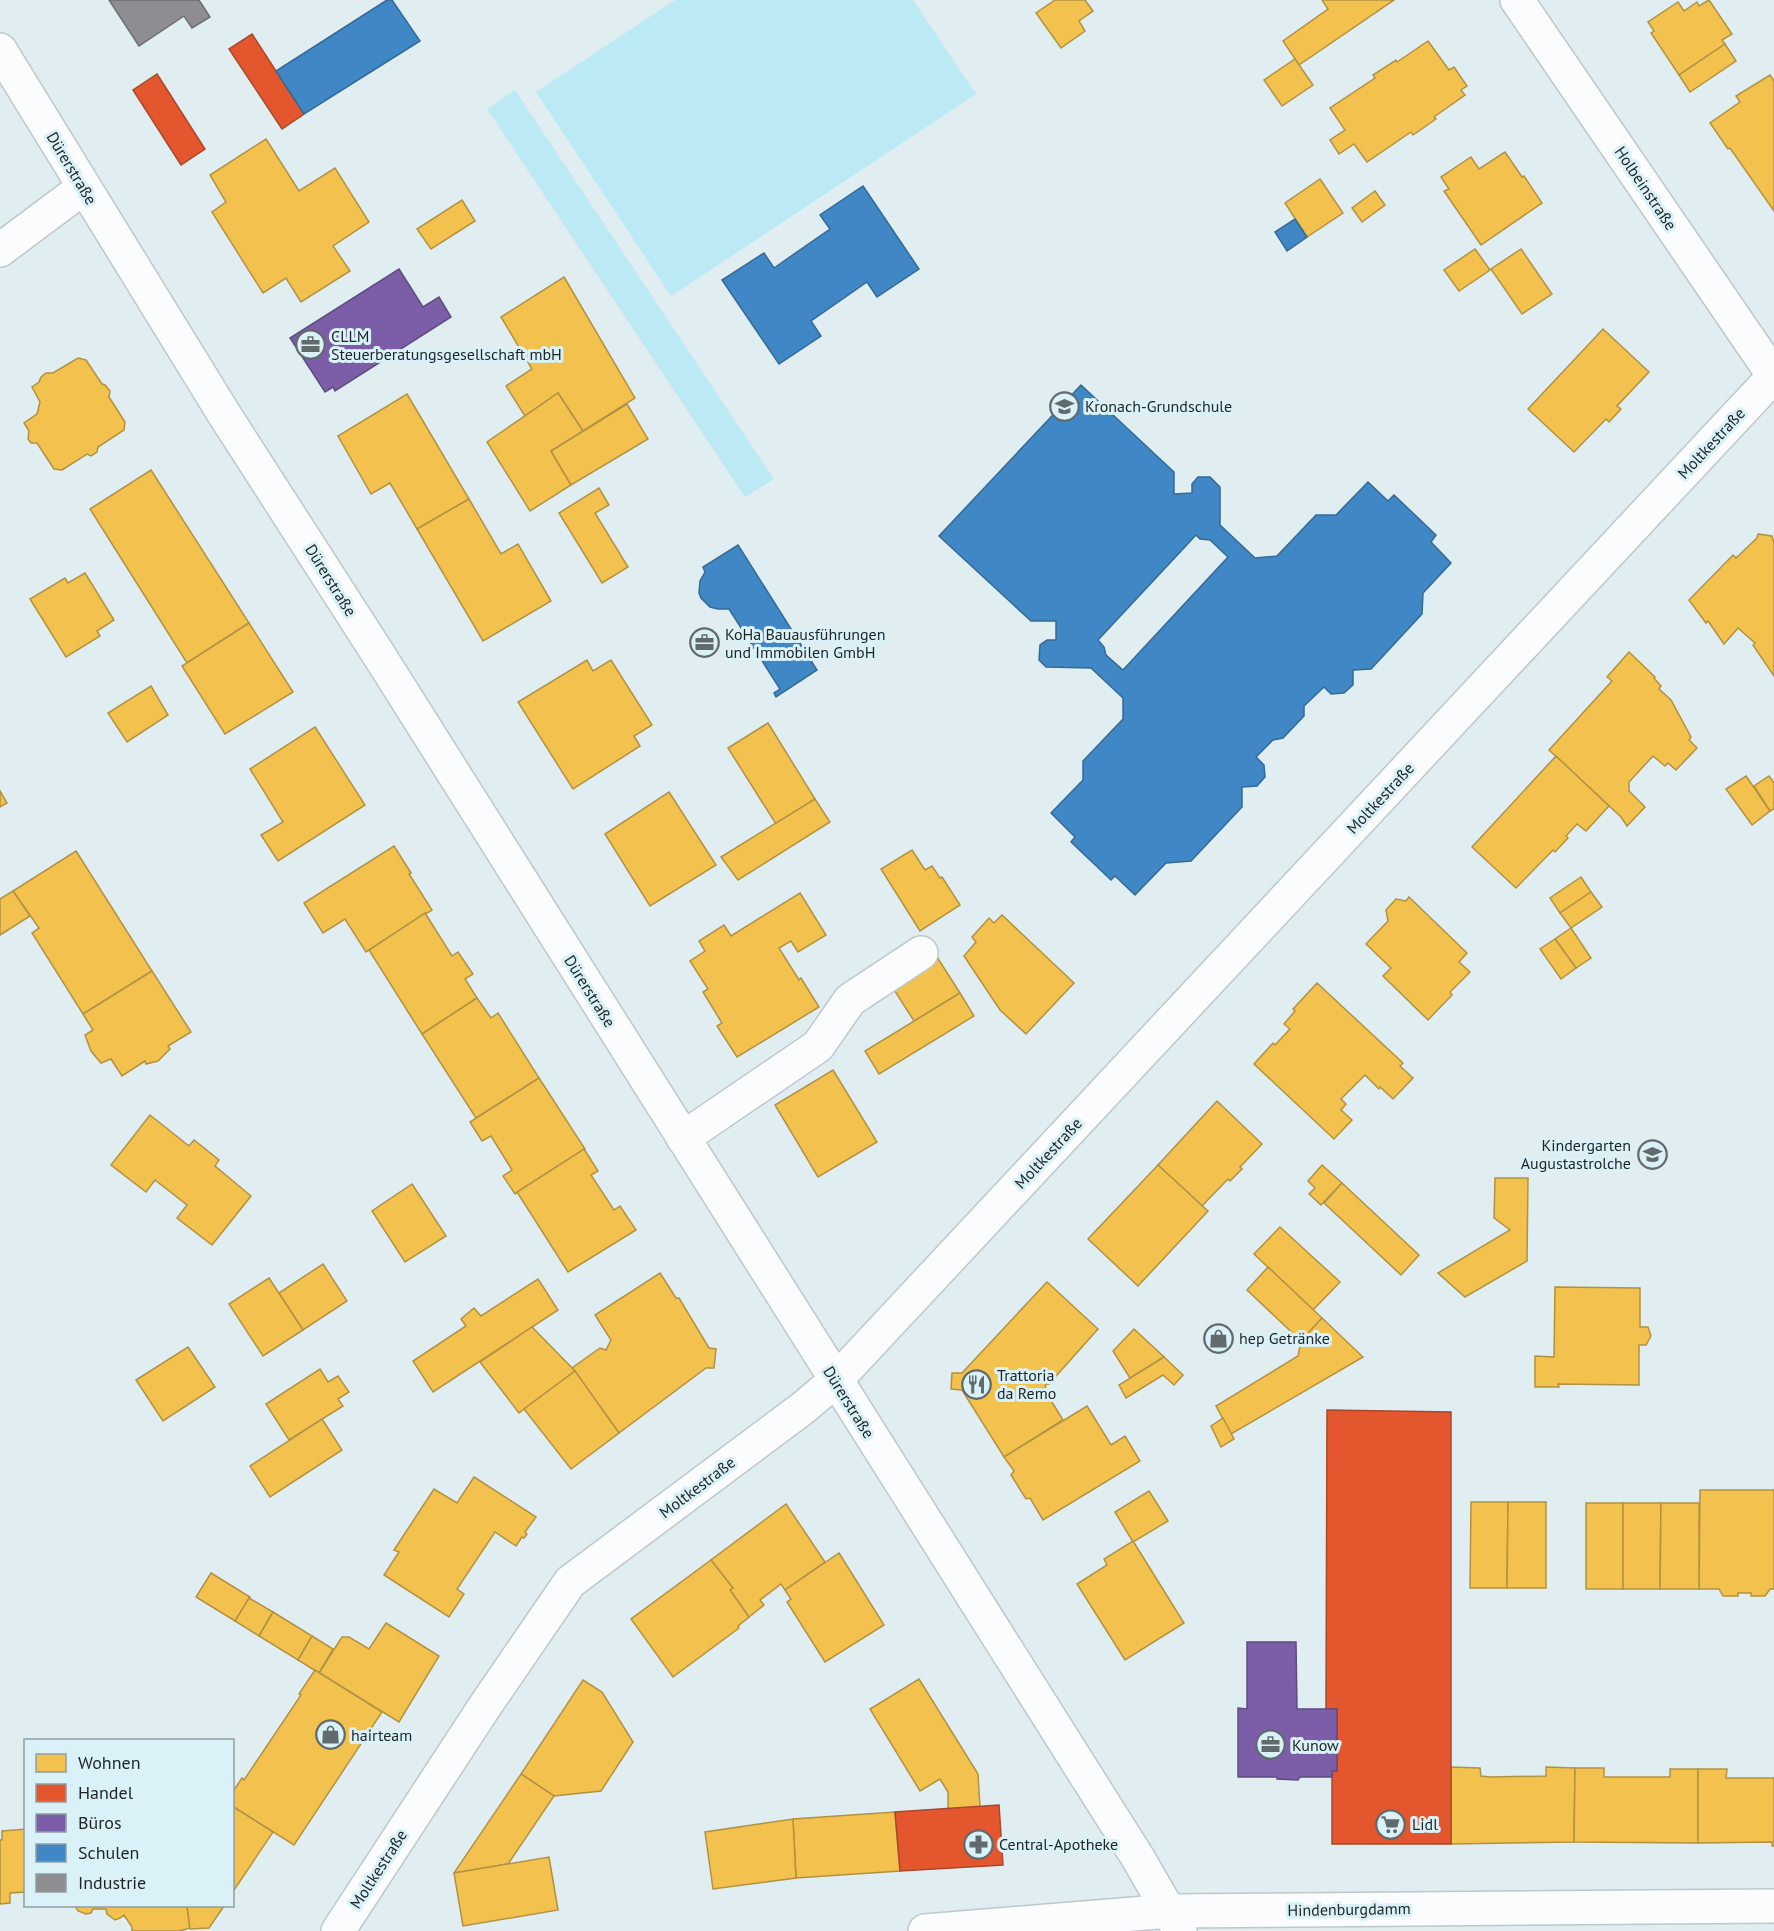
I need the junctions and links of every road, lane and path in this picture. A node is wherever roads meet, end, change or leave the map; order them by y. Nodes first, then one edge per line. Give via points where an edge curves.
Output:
1 (1517, 0) edge
2 (0, 50) edge
3 (83, 188) junction
4 (0, 250) edge
5 (1774, 376) edge
6 (921, 952) dead end
7 (683, 1138) junction
8 (836, 1380) junction
9 (1774, 1906) edge
10 (1175, 1921) edge
11 (338, 1931) edge
12 (926, 1931) edge

1 - 5 street, Holbeinstraße
2 - 3 street, Dürerstraße
3 - 4 street
3 - 7 street, Dürerstraße
5 - 8 street, Moltkestraße
6 - 7 street via 849,1000 818,1046
7 - 8 street, Dürerstraße
8 - 10 street, Dürerstraße
8 - 11 street, Moltkestraße via 570,1582
9 - 10 street, Hindenburgdamm
10 - 12 street, Hindenburgdamm

